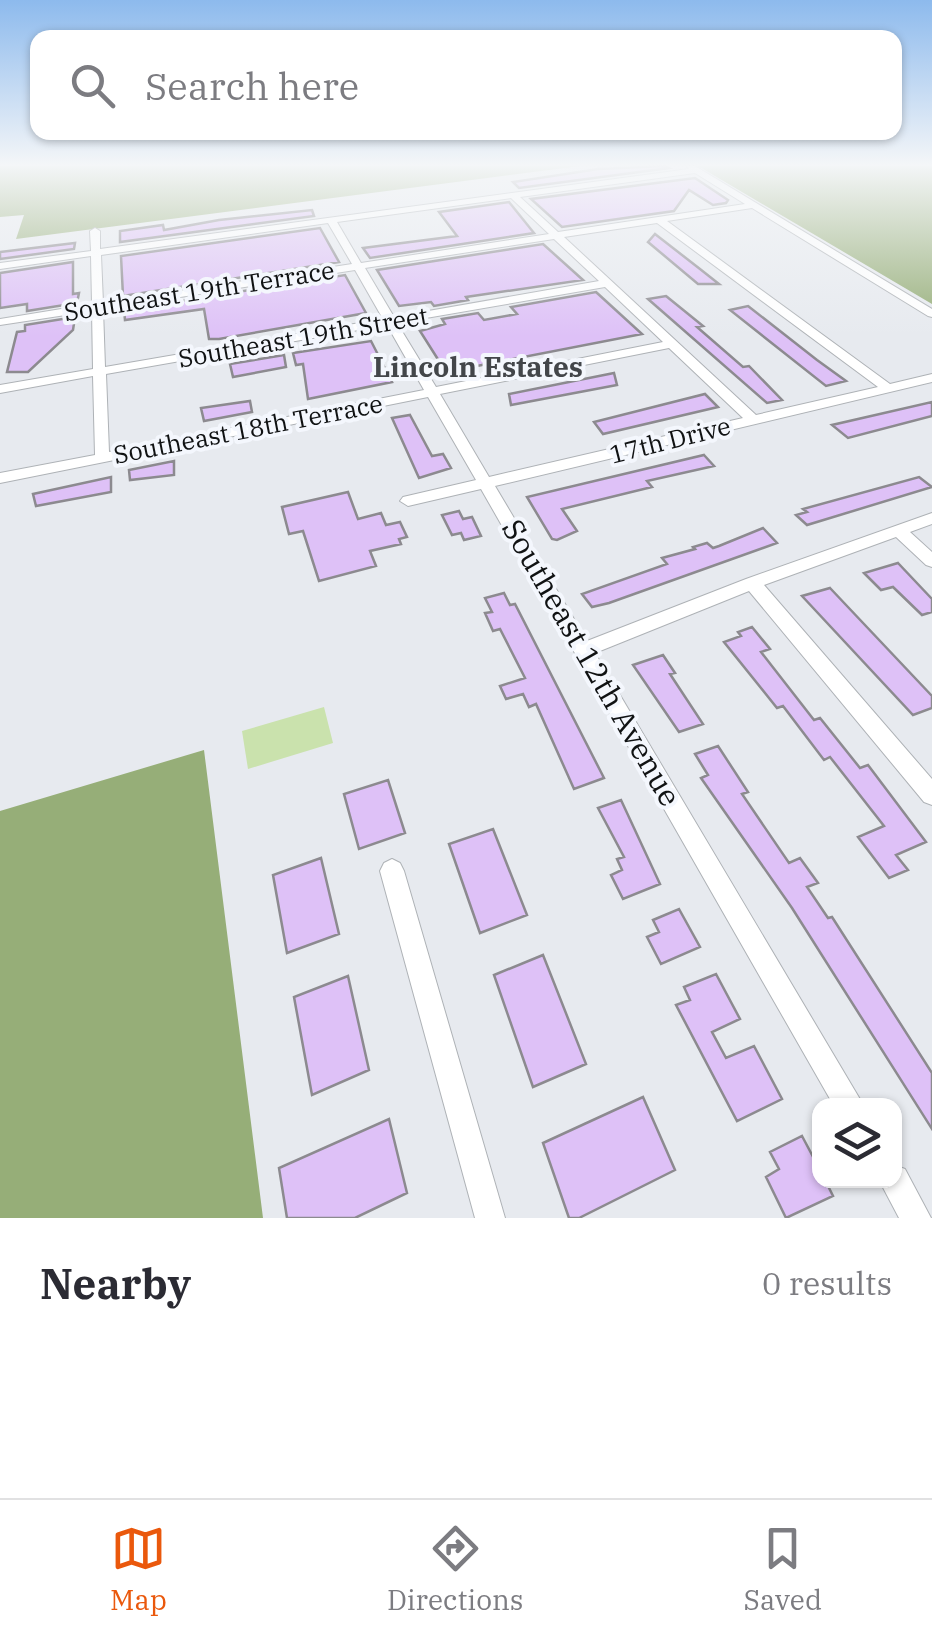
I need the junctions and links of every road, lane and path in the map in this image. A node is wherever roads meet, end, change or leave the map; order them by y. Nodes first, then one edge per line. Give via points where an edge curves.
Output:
1 (311, 223) edge
2 (334, 223) edge
3 (542, 223) edge
4 (641, 223) edge
5 (663, 223) edge
6 (781, 223) edge
7 (95, 231) dead end
8 (556, 236) junction
9 (96, 252) junction
10 (0, 266) edge
11 (358, 266) junction
12 (606, 283) junction
13 (99, 306) junction
14 (932, 314) edge
15 (0, 322) edge
16 (391, 322) junction
17 (672, 344) junction
18 (100, 372) junction
19 (932, 378) edge
20 (889, 388) junction
21 (0, 389) edge
22 (432, 392) junction
23 (753, 420) junction
24 (102, 457) junction
25 (0, 478) edge
26 (486, 484) junction
27 (408, 501) dead end
28 (932, 518) edge
29 (898, 529) junction
30 (932, 561) edge
31 (752, 583) junction
32 (584, 650) junction
33 (932, 795) edge
34 (392, 871) dead end
35 (845, 1098) edge
36 (899, 1188) edge
37 (490, 1218) edge
38 (916, 1218) edge

1 - 9 street
2 - 11 street, Southeast 12th Avenue
3 - 8 street
4 - 8 street, Southeast 19th Terrace
5 - 20 street
6 - 14 street
7 - 9 street
8 - 11 street, Southeast 19th Terrace
8 - 12 street
9 - 10 street
9 - 13 street
11 - 13 street, Southeast 19th Terrace
11 - 16 street, Southeast 12th Avenue
12 - 16 street, Southeast 19th Street
12 - 17 street
13 - 15 street, Southeast 19th Terrace
13 - 18 street
16 - 18 street, Southeast 19th Street
16 - 22 street, Southeast 12th Avenue
17 - 22 street, Southeast 18th Terrace
17 - 23 street
18 - 21 street, Southeast 19th Street
18 - 24 street
19 - 20 street, 17th Drive
20 - 23 street, 17th Drive
22 - 24 street, Southeast 18th Terrace
22 - 26 street, Southeast 12th Avenue
23 - 26 street, 17th Drive
24 - 25 street, Southeast 18th Terrace
26 - 27 street, 17th Drive
26 - 32 street, Southeast 12th Avenue
28 - 29 street
29 - 30 street
29 - 31 street
31 - 32 street
31 - 33 street
32 - 35 street, Southeast 12th Avenue
34 - 37 street
36 - 38 street

